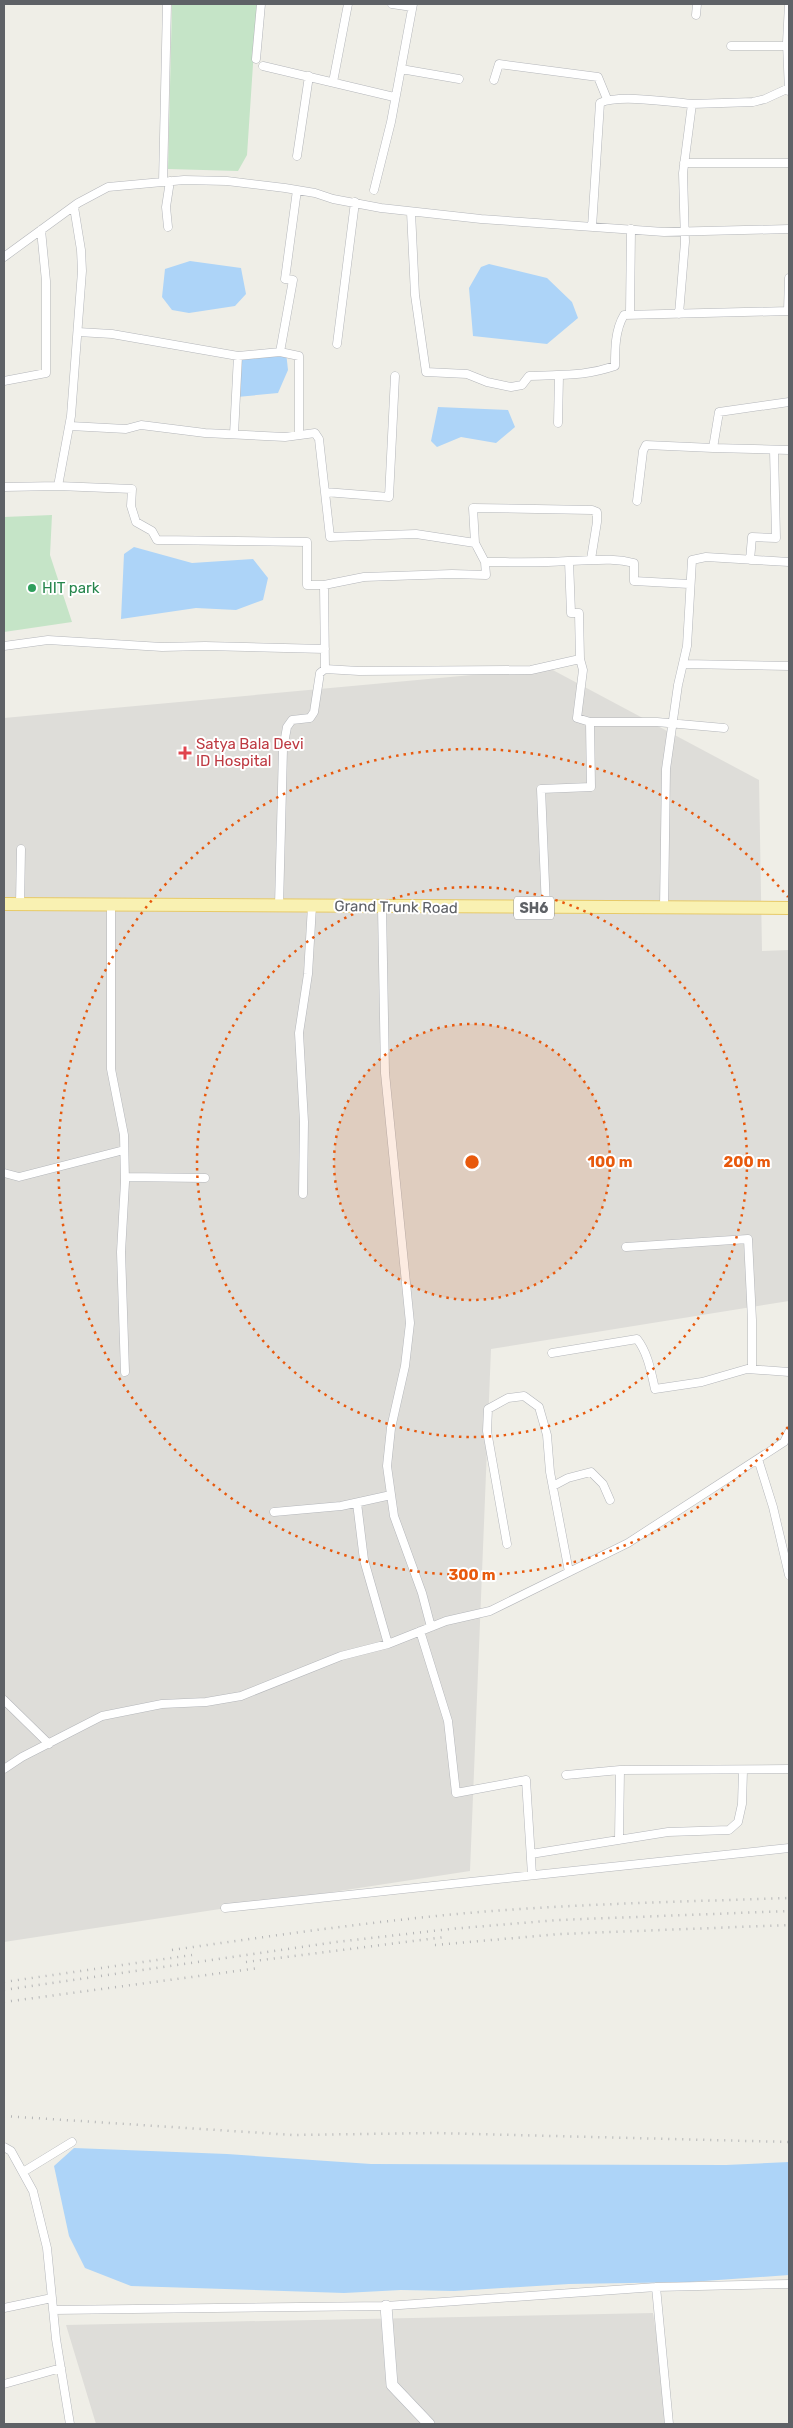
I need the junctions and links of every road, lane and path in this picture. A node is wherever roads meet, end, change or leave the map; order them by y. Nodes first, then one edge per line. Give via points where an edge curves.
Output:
1 (167, 4) edge
2 (262, 4) edge
3 (348, 4) edge
4 (392, 4) edge
5 (697, 4) edge
6 (789, 4) edge
7 (413, 5) edge
8 (696, 15) dead end
9 (731, 46) dead end
10 (787, 46) junction
11 (256, 59) dead end
12 (263, 66) dead end
13 (400, 68) junction
14 (309, 76) junction
15 (459, 79) dead end
16 (494, 80) dead end
17 (333, 82) junction
18 (789, 89) edge
19 (394, 97) junction
20 (607, 99) junction
21 (692, 104) junction
22 (298, 156) dead end
23 (684, 163) junction
24 (789, 163) edge
25 (166, 181) junction
26 (297, 190) junction
27 (374, 190) dead end
28 (355, 202) junction
29 (74, 207) junction
30 (411, 212) junction
31 (168, 227) dead end
32 (592, 227) junction
33 (789, 229) edge
34 (41, 230) junction
35 (631, 230) junction
36 (684, 232) junction
37 (4, 257) edge
38 (789, 278) edge
39 (789, 311) edge
40 (630, 313) junction
41 (679, 314) junction
42 (78, 332) junction
43 (337, 344) dead end
44 (280, 352) junction
45 (238, 356) junction
46 (395, 376) dead end
47 (559, 376) junction
48 (4, 380) edge
49 (789, 402) edge
50 (558, 423) dead end
51 (70, 426) junction
52 (234, 434) junction
53 (299, 435) junction
54 (713, 448) junction
55 (774, 450) junction
56 (789, 450) edge
57 (58, 486) junction
58 (4, 487) edge
59 (325, 492) junction
60 (637, 501) dead end
61 (475, 543) junction
62 (591, 559) junction
63 (750, 560) junction
64 (485, 562) junction
65 (569, 562) junction
66 (789, 562) edge
67 (324, 584) junction
68 (689, 584) junction
69 (4, 646) edge
70 (325, 649) junction
71 (580, 659) junction
72 (684, 664) junction
73 (789, 666) edge
74 (325, 669) junction
75 (590, 722) junction
76 (672, 724) junction
77 (724, 728) dead end
78 (20, 849) dead end
79 (4, 904) edge
80 (20, 904) junction
81 (111, 904) junction
82 (279, 906) junction
83 (312, 906) junction
84 (382, 907) junction
85 (546, 908) junction
86 (664, 908) junction
87 (789, 908) edge
88 (124, 1150) junction
89 (4, 1173) edge
90 (125, 1177) junction
91 (205, 1178) dead end
92 (303, 1194) dead end
93 (626, 1246) dead end
94 (552, 1353) dead end
95 (752, 1369) junction
96 (125, 1372) dead end
97 (789, 1372) edge
98 (789, 1432) edge
99 (758, 1459) junction
100 (553, 1486) junction
101 (391, 1495) junction
102 (610, 1500) dead end
103 (358, 1503) junction
104 (274, 1512) dead end
105 (507, 1544) dead end
106 (570, 1572) junction
107 (789, 1575) edge
108 (431, 1627) junction
109 (420, 1631) junction
110 (388, 1644) junction
111 (4, 1700) edge
112 (49, 1744) junction
113 (789, 1769) edge
114 (4, 1770) edge
115 (620, 1770) junction
116 (743, 1771) junction
117 (566, 1775) dead end
118 (618, 1840) junction
119 (789, 1848) edge
120 (531, 1854) junction
121 (532, 1875) junction
122 (225, 1908) dead end
123 (72, 2142) dead end
124 (4, 2147) edge
125 (22, 2172) junction
126 (789, 2284) edge
127 (656, 2287) junction
128 (52, 2298) junction
129 (386, 2306) junction
130 (4, 2308) edge
131 (53, 2310) junction
132 (61, 2368) junction
133 (4, 2384) edge
134 (70, 2424) edge
135 (429, 2424) edge
136 (669, 2424) edge

1 - 25 street
2 - 11 street
3 - 17 street
4 - 7 street
5 - 8 street
6 - 10 street
7 - 13 street
9 - 10 street
10 - 18 street
12 - 14 street
13 - 15 street
13 - 19 street
14 - 17 street
14 - 22 street
16 - 20 street via 498,64 598,77
17 - 19 street
18 - 21 street via 753,102
19 - 27 street
20 - 21 street
20 - 32 street via 600,103 598,112 598,170
21 - 23 street
23 - 24 street
23 - 36 street
25 - 26 street via 227,182
25 - 29 street via 108,187
25 - 31 street
26 - 28 street
26 - 44 street via 285,279 293,280
28 - 30 street
28 - 43 street
29 - 34 street
29 - 42 street via 82,257
30 - 32 street
30 - 47 street via 415,295 426,372 467,374 487,382 512,386 522,385 529,376
32 - 35 street
33 - 36 street
34 - 37 street
34 - 48 street via 46,281 46,373
35 - 36 street
35 - 40 street
36 - 41 street
38 - 39 street
39 - 41 street
40 - 41 street
40 - 47 street via 624,314 620,322 615,366 590,374
42 - 45 street via 112,334
42 - 51 street
44 - 45 street
44 - 53 street via 299,356
45 - 52 street
46 - 59 street via 390,497
47 - 50 street
49 - 54 street via 720,412
51 - 52 street via 126,429 141,425
51 - 57 street
52 - 53 street
53 - 59 street via 317,435
54 - 55 street
54 - 60 street via 646,445
55 - 56 street
55 - 63 street via 776,538 752,537
57 - 58 street
57 - 67 street via 132,489 131,506 136,522 152,531 157,540 307,542 307,585
59 - 61 street via 330,537 416,534
61 - 62 street via 473,508 592,510 597,512 597,522
61 - 64 street
62 - 65 street
62 - 68 street via 634,563 634,582
63 - 66 street
63 - 68 street via 706,557 692,560
64 - 65 street
64 - 67 street via 486,575 364,578
65 - 71 street via 571,613 579,613
67 - 70 street
68 - 72 street
69 - 70 street via 48,640 162,647
70 - 74 street
71 - 74 street via 531,670
71 - 75 street via 583,670 577,718
72 - 73 street
72 - 76 street
74 - 82 street via 320,673 314,712 310,718 292,720 287,726 283,749
75 - 76 street
75 - 85 street via 591,787 541,789
76 - 77 street
76 - 86 street via 666,769
78 - 80 street
79 - 80 main road, Grand Trunk Road / SH6
80 - 81 main road, Grand Trunk Road / SH6
81 - 82 main road, Grand Trunk Road / SH6
81 - 88 street via 112,1069
82 - 83 main road, Grand Trunk Road / SH6
83 - 84 main road, Grand Trunk Road / SH6
83 - 92 street via 308,974 299,1033 304,1122
84 - 85 main road, Grand Trunk Road / SH6
84 - 101 street via 385,1073 410,1323 405,1366 391,1428 387,1466
85 - 86 main road, Grand Trunk Road / SH6
86 - 87 main road, Grand Trunk Road / SH6
88 - 89 street via 19,1177
88 - 90 street
90 - 91 street
90 - 96 street via 121,1252
93 - 95 street via 748,1239
94 - 95 street via 637,1339 651,1368 655,1389 682,1386
95 - 97 street
98 - 99 street via 784,1442
99 - 106 street via 628,1543
99 - 107 street
100 - 102 street via 590,1472 603,1484
100 - 105 street via 547,1435 539,1407 524,1396 508,1398 488,1409 487,1431
100 - 106 street
101 - 103 street
101 - 108 street via 394,1516
103 - 104 street
103 - 110 street via 364,1560
106 - 108 street via 490,1611
108 - 109 street
109 - 110 street
109 - 120 street via 448,1721 456,1793 526,1780
110 - 112 street via 341,1656 241,1696 162,1704 102,1716
111 - 112 street
112 - 114 street
113 - 116 street
115 - 116 street
115 - 117 street
115 - 118 street
116 - 118 street via 738,1822 729,1830 668,1832
118 - 120 street
119 - 121 street
120 - 121 street
121 - 122 street
123 - 125 street
124 - 125 street via 11,2151
125 - 128 street via 32,2191 48,2248
126 - 127 street
127 - 129 street
127 - 136 street
128 - 130 street
128 - 131 street
129 - 131 street
129 - 135 street via 392,2385
131 - 132 street
132 - 133 street
132 - 134 street

